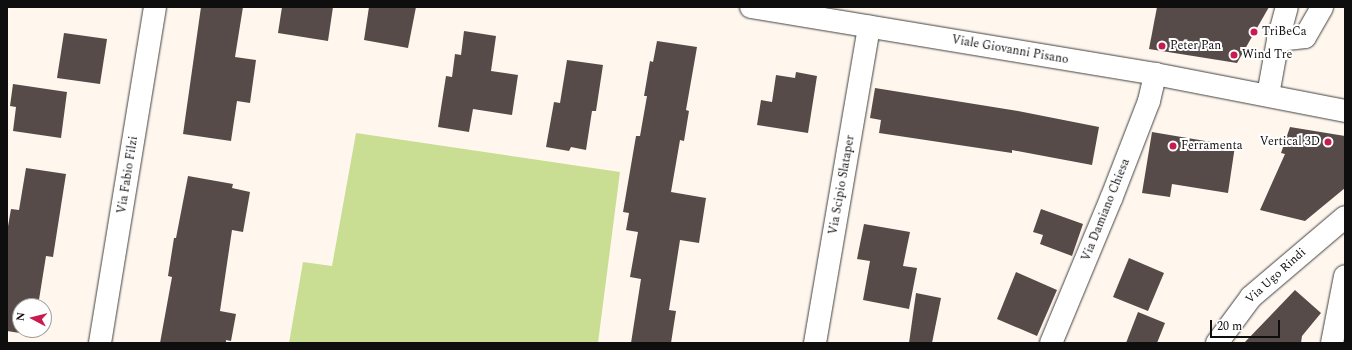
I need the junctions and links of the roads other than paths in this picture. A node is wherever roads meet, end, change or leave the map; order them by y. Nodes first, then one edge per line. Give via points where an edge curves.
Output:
1 (155, 7) edge
2 (751, 7) edge
3 (1287, 7) edge
4 (1322, 7) edge
5 (869, 27) junction
6 (1278, 40) junction
7 (1155, 74) junction
8 (1268, 95) junction
9 (1345, 111) edge
10 (1345, 218) edge
11 (1345, 276) edge
12 (100, 343) edge
13 (815, 343) edge
14 (1051, 343) edge
15 (1217, 343) edge
16 (1332, 343) edge

1 - 12 street, Via Fabio Filzi
2 - 5 street, Viale Giovanni Pisano
3 - 6 street
4 - 6 street via 1305,37
5 - 7 street, Viale Giovanni Pisano
5 - 13 street, Via Scipio Slataper
6 - 8 street
7 - 8 street, Viale Giovanni Pisano
7 - 14 street, Via Damiano Chiesa via 1149,101
8 - 9 street, Viale Giovanni Pisano
10 - 15 street, Via Ugo Rindi via 1251,297
11 - 16 street

